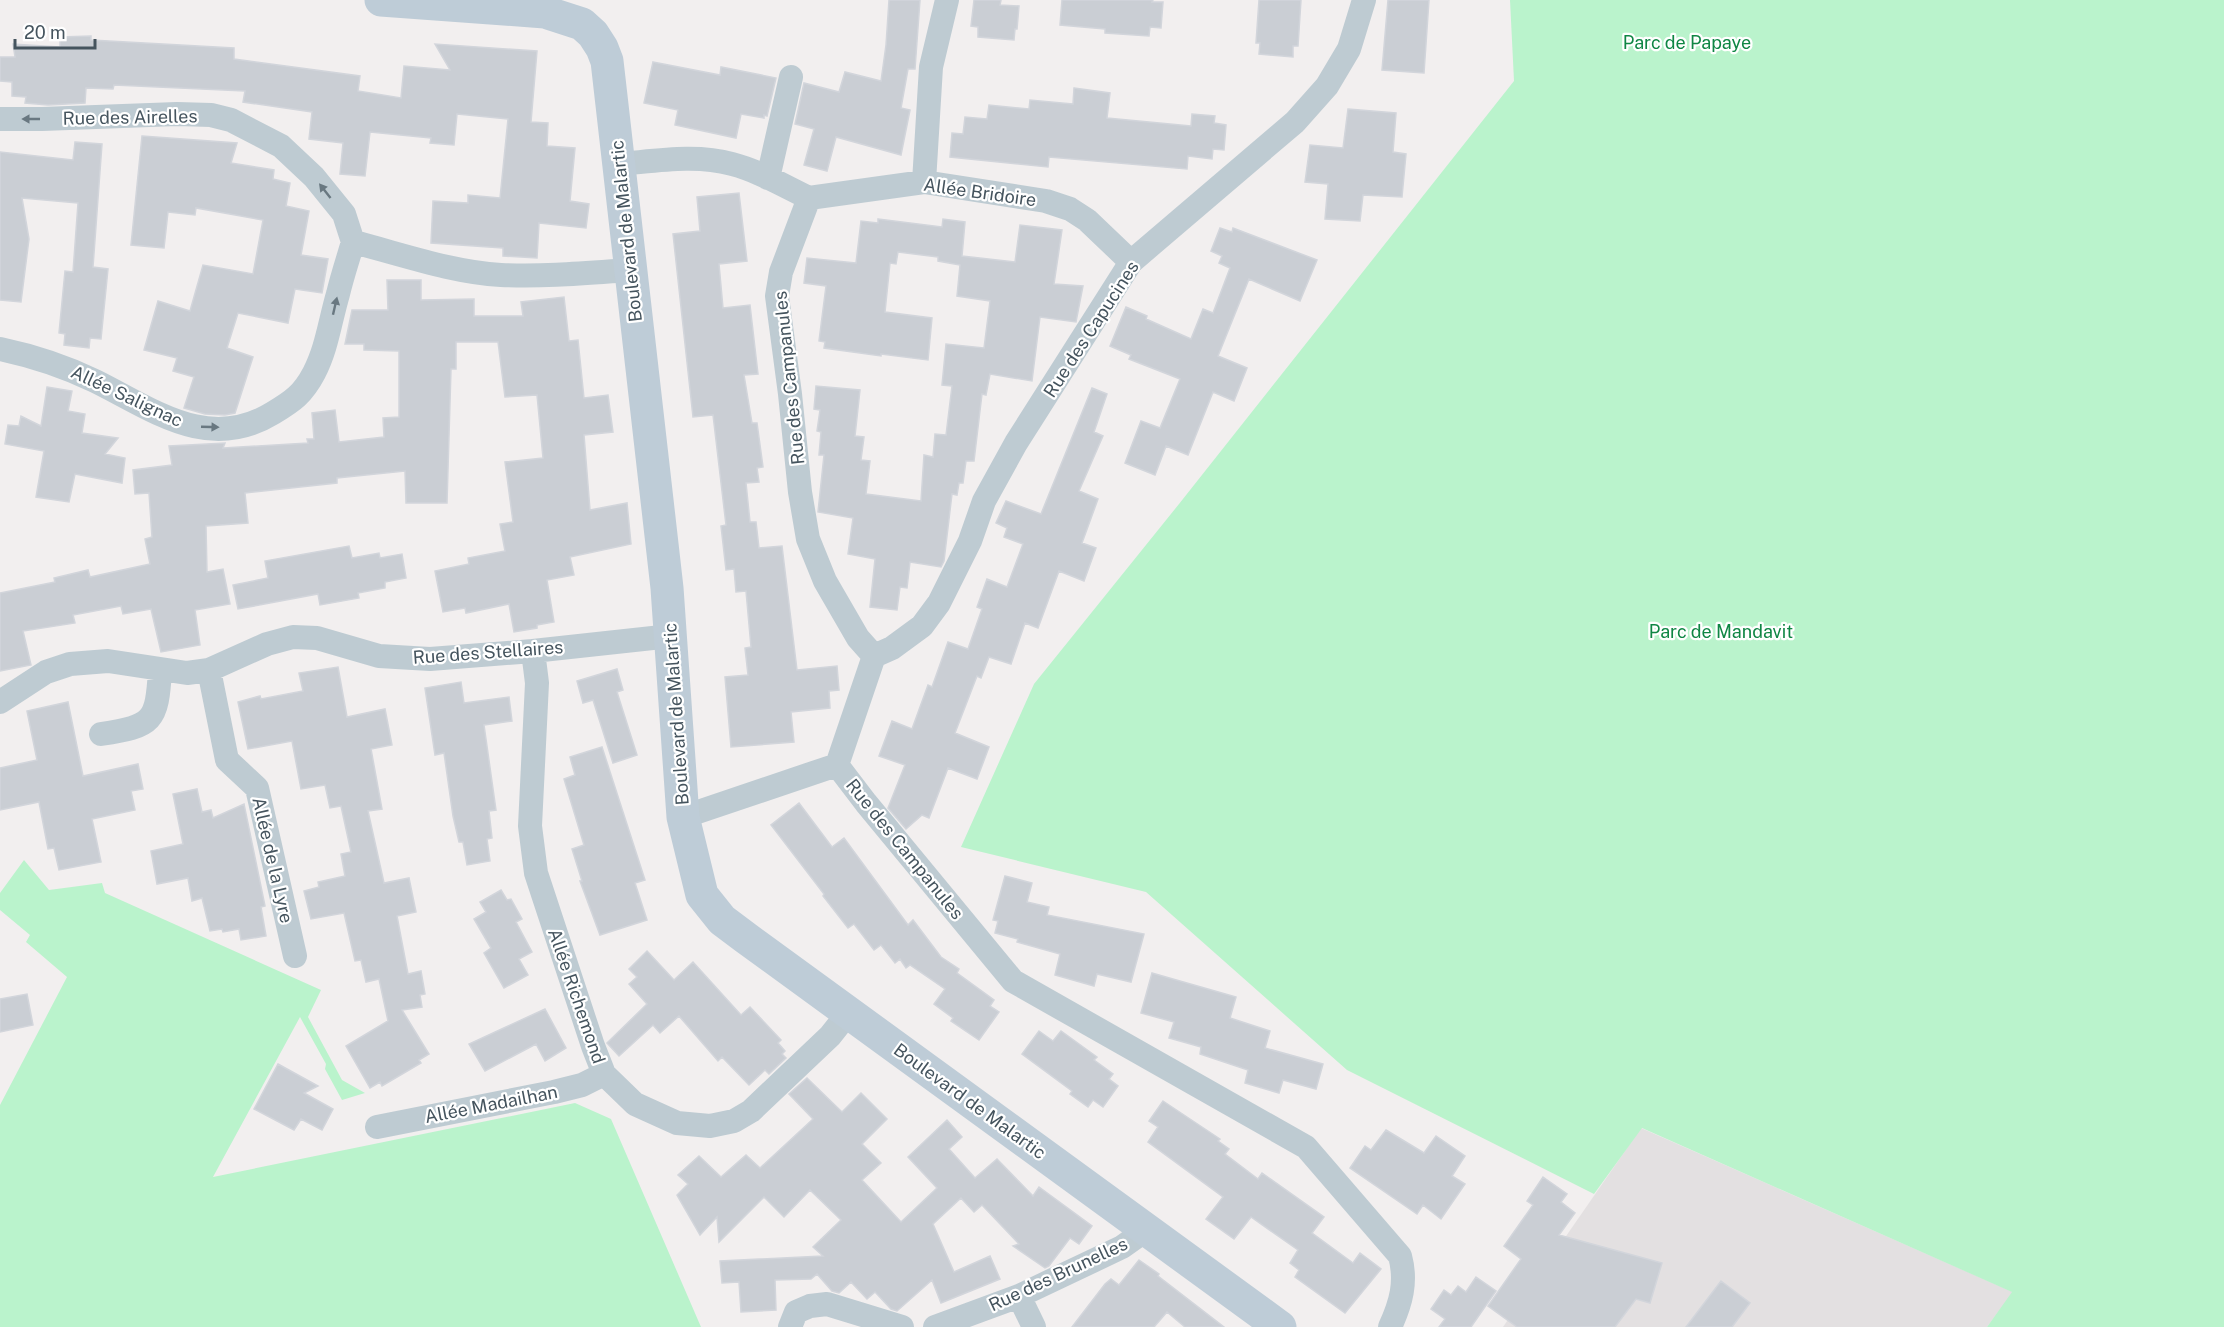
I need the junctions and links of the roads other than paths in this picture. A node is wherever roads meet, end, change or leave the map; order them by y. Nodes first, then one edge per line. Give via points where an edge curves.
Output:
1 (381, 0) edge
2 (947, 0) edge
3 (1364, 0) edge
4 (791, 77) dead end
5 (0, 118) edge
6 (620, 164) junction
7 (768, 178) junction
8 (924, 182) junction
9 (809, 198) junction
10 (353, 242) junction
11 (1131, 262) junction
12 (630, 270) junction
13 (0, 349) edge
14 (671, 636) junction
15 (533, 651) junction
16 (874, 656) junction
17 (160, 670) junction
18 (209, 670) junction
19 (0, 702) edge
20 (101, 734) dead end
21 (837, 765) junction
22 (683, 818) junction
23 (295, 956) dead end
24 (849, 1012) junction
25 (604, 1074) junction
26 (376, 1127) dead end
27 (1146, 1230) junction
28 (1019, 1296) junction
29 (790, 1327) edge
30 (902, 1327) edge
31 (935, 1327) edge
32 (1034, 1327) edge
33 (1280, 1327) edge
34 (1390, 1327) edge

1 - 6 street, Boulevard de Malartic via 545,12 582,24 593,34 607,62
2 - 8 street via 931,67
3 - 11 street, Rue des Capucines via 1349,48 1327,86 1295,122
4 - 7 street
10 -> 5 street, Rue des Airelles via 344,214 314,177 281,146 231,120 177,114
6 - 7 street via 706,159
6 - 12 street, Boulevard de Malartic
7 - 9 street
8 - 9 street, Allée Bridoire
8 - 11 street, Allée Bridoire via 1070,209
9 - 16 street, Rue des Campanules via 781,272 777,296 800,492 808,539 825,581 858,638
10 - 12 street via 457,269 499,275
13 -> 10 street, Allée Salignac via 55,363 181,424 210,429 264,419 300,396 314,373 324,350
11 - 16 street, Rue des Capucines via 1016,443 984,501 970,541 939,603 922,626
12 - 14 street, Boulevard de Malartic
14 - 15 street, Rue des Stellaires
14 - 22 street, Boulevard de Malartic
15 - 18 street, Rue des Stellaires via 430,659 379,656 317,638 293,637
15 - 25 street, Allée Richemond via 537,683 530,826 536,873
16 - 21 street, Rue des Campanules
17 - 18 street, Rue des Stellaires
17 - 19 street, Rue des Stellaires via 108,661 70,664 46,672
17 - 20 street via 154,714 146,724
18 - 23 street, Allée de la Lyre via 227,760 257,788
21 - 22 street
21 - 34 street, Rue des Campanules via 1012,981 1306,1147 1400,1256 1404,1272 1401,1301
22 - 24 street, Boulevard de Malartic via 702,895 723,920
24 - 25 street, Allée Richemond via 830,1036 751,1111 734,1121 710,1126 677,1123 635,1104
24 - 27 street, Boulevard de Malartic
25 - 26 street, Allée Madailhan via 554,1092
27 - 28 street, Rue des Brunelles via 1122,1247
27 - 33 street, Boulevard de Malartic
28 - 31 street, Rue des Brunelles
28 - 32 street
29 - 30 street via 796,1312 810,1305 827,1304

